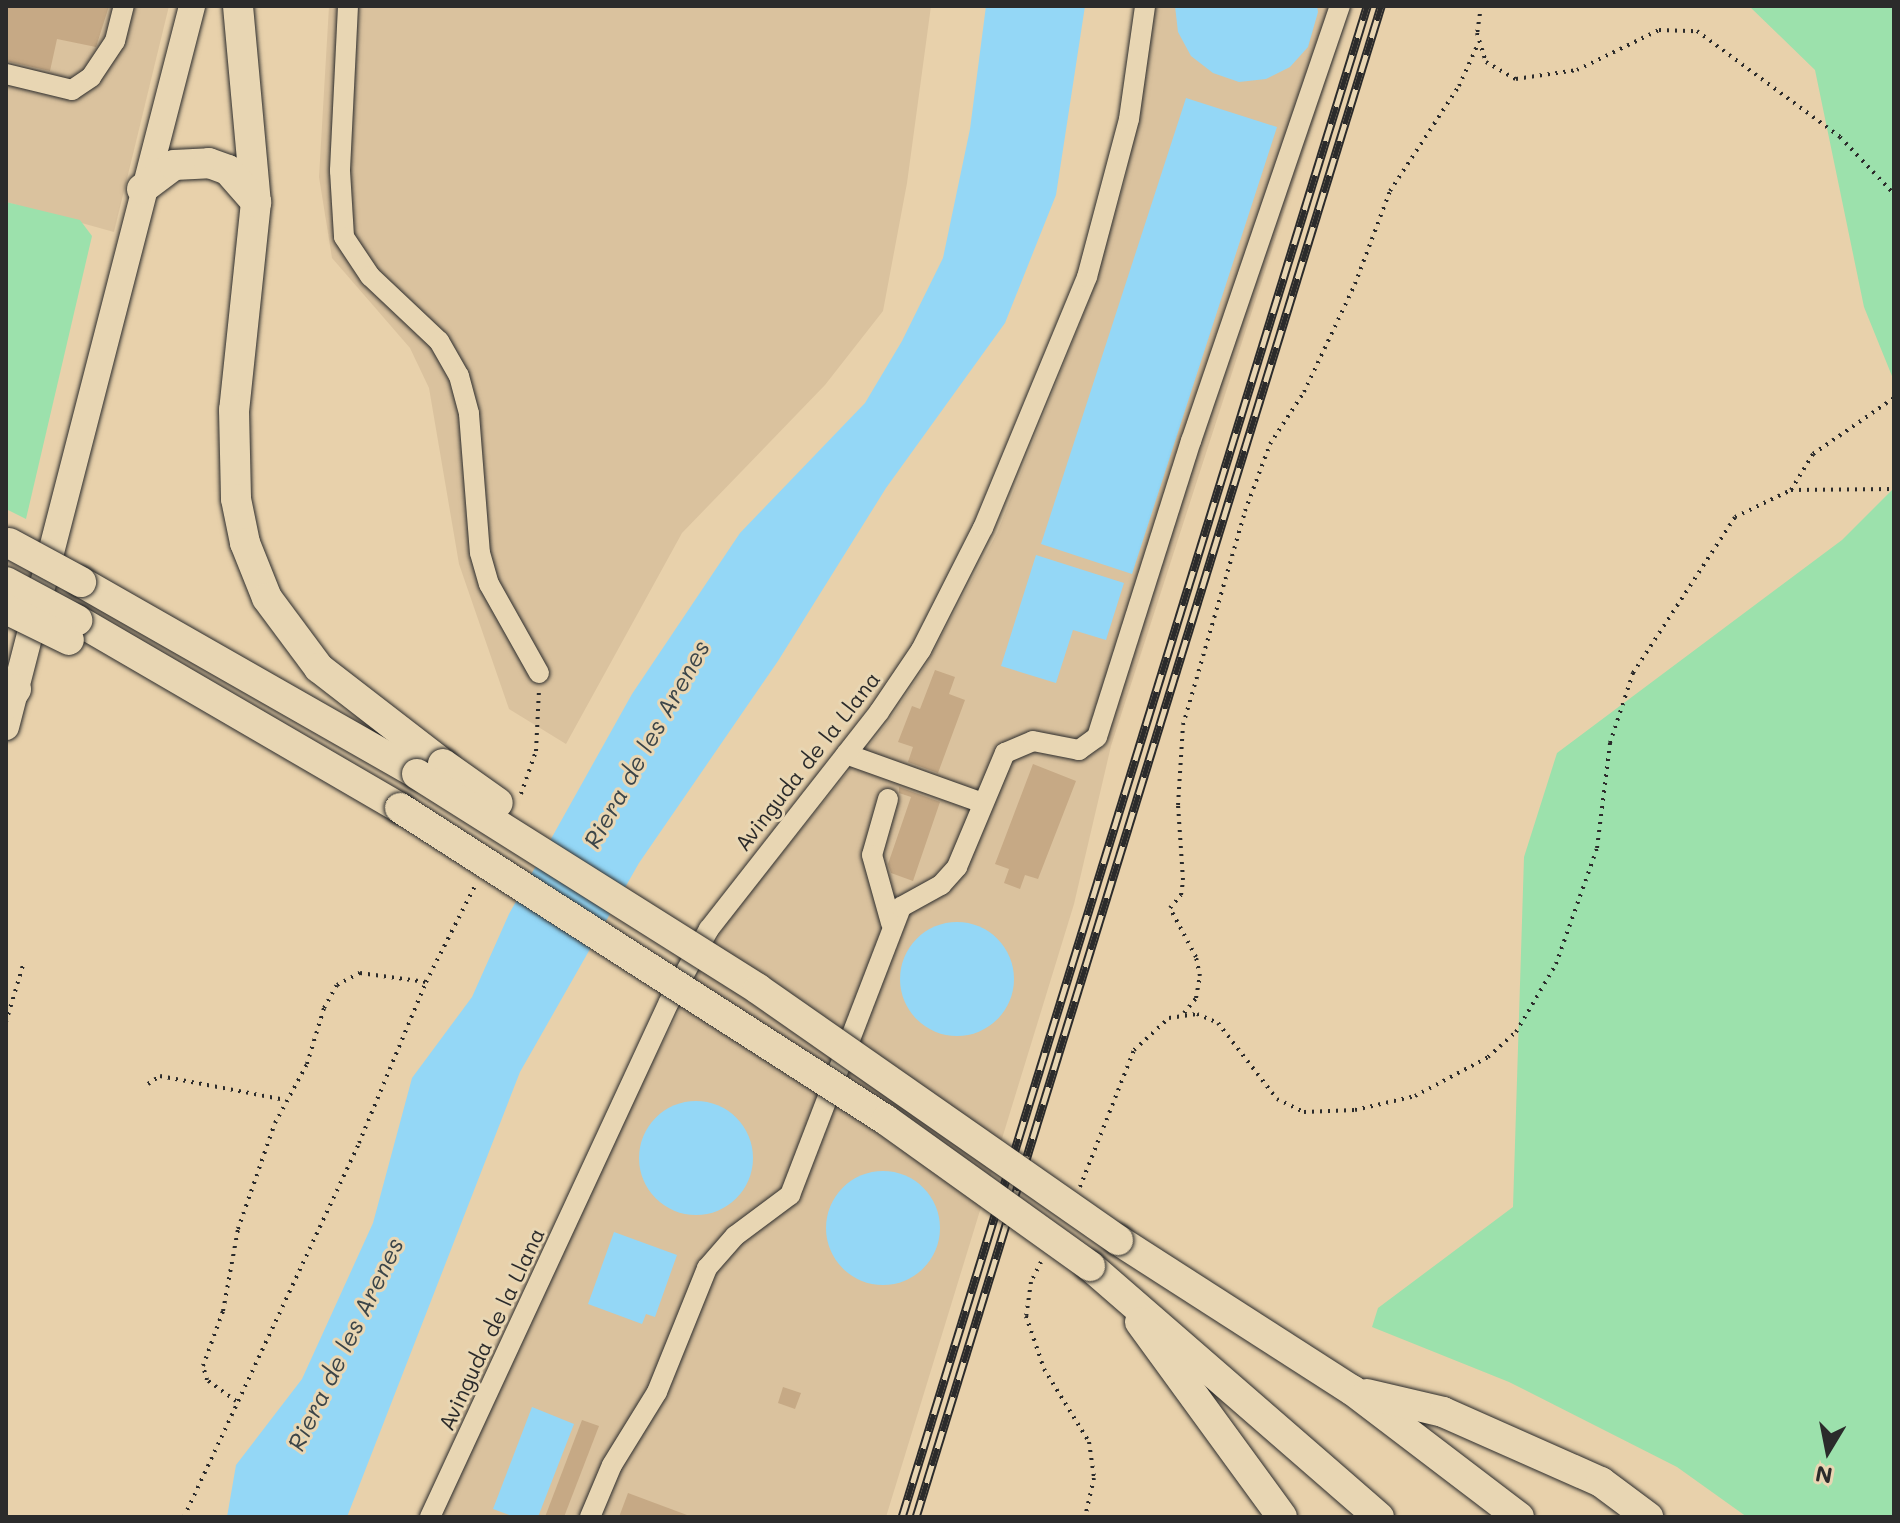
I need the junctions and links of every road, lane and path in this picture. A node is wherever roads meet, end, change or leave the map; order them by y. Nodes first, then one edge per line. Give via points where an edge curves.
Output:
1 (124, 6) edge
2 (192, 6) edge
3 (238, 6) edge
4 (348, 6) edge
5 (1145, 6) edge
6 (1340, 6) edge
7 (1481, 6) edge
8 (1478, 44) junction
9 (6, 74) edge
10 (142, 189) junction
11 (1894, 194) edge
12 (256, 202) junction
13 (1894, 398) edge
14 (1894, 489) edge
15 (1791, 490) junction
16 (7, 542) edge
17 (6, 582) edge
18 (6, 609) edge
19 (73, 630) junction
20 (539, 673) joint
21 (11, 697) edge
22 (6, 727) edge
23 (846, 754) junction
24 (430, 769) junction
25 (888, 799) dead end
26 (517, 802) dead end
27 (983, 803) junction
28 (477, 882) dead end
29 (891, 923) junction
30 (23, 965) dead end
31 (426, 982) junction
32 (1183, 1014) junction
33 (6, 1022) edge
34 (148, 1084) dead end
35 (286, 1100) junction
36 (1076, 1196) dead end
37 (1044, 1257) dead end
38 (1120, 1289) junction
39 (1352, 1390) junction
40 (236, 1401) junction
41 (184, 1517) edge
42 (430, 1517) edge
43 (590, 1517) edge
44 (1085, 1517) edge
45 (1282, 1517) edge
46 (1379, 1517) edge
47 (1519, 1517) edge
48 (1648, 1517) edge

1 - 9 street via 115,41 91,77 72,90
2 - 10 main road
3 - 12 highway
4 - 20 street via 340,171 344,237 370,276 439,341 459,376 469,414 480,553 489,584
5 - 23 street, Avinguda de la Llana via 1129,119 1108,207 1056,361 983,528 921,650
6 - 27 street via 1191,441 1097,737 1079,750 1033,741 1014,745 997,765
7 - 8 path
8 - 11 path via 1494,70 1531,79 1577,70 1659,30 1697,31 1840,137
8 - 32 path via 1459,86 1390,191 1355,284 1325,337 1304,392 1270,444 1245,511 1183,725 1178,805 1183,880 1181,895 1170,908 1196,957 1200,976 1196,998
10 - 12 highway via 174,165 209,163 228,170
10 - 21 main road
12 - 24 highway via 234,410 236,499 245,543 267,598 319,668
13 - 15 path via 1813,454
14 - 15 path
15 - 32 path via 1735,517 1633,673 1610,743 1597,848 1562,951 1516,1032 1488,1057 1415,1096 1355,1110 1304,1112 1277,1099 1218,1023
16 - 24 highway, bridge
17 - 19 highway, bridge
18 - 19 highway, bridge
19 - 38 highway, bridge via 264,726 400,808 886,1120
20 - 26 path via 536,751
21 - 22 main road
23 - 27 street
23 - 42 street, Avinguda de la Llana via 709,929 669,1002
24 - 39 highway, bridge via 615,898 871,1065 1118,1240
25 - 29 street via 872,855
27 - 29 street via 950,877 909,899
28 - 31 path
29 - 43 street via 790,1195 741,1230 707,1268 657,1392 612,1465
30 - 33 path
31 - 35 path via 370,971 337,985 302,1075
31 - 40 path via 359,1143
32 - 36 path via 1156,1027 1134,1050
34 - 35 path via 160,1076
35 - 40 path via 238,1229 223,1311 203,1366 207,1380
37 - 44 path via 1031,1282 1026,1316 1044,1369 1089,1442 1094,1478
38 - 45 highway via 1173,1373
38 - 46 highway
39 - 47 highway
39 - 48 highway via 1443,1412 1601,1482
40 - 41 path

